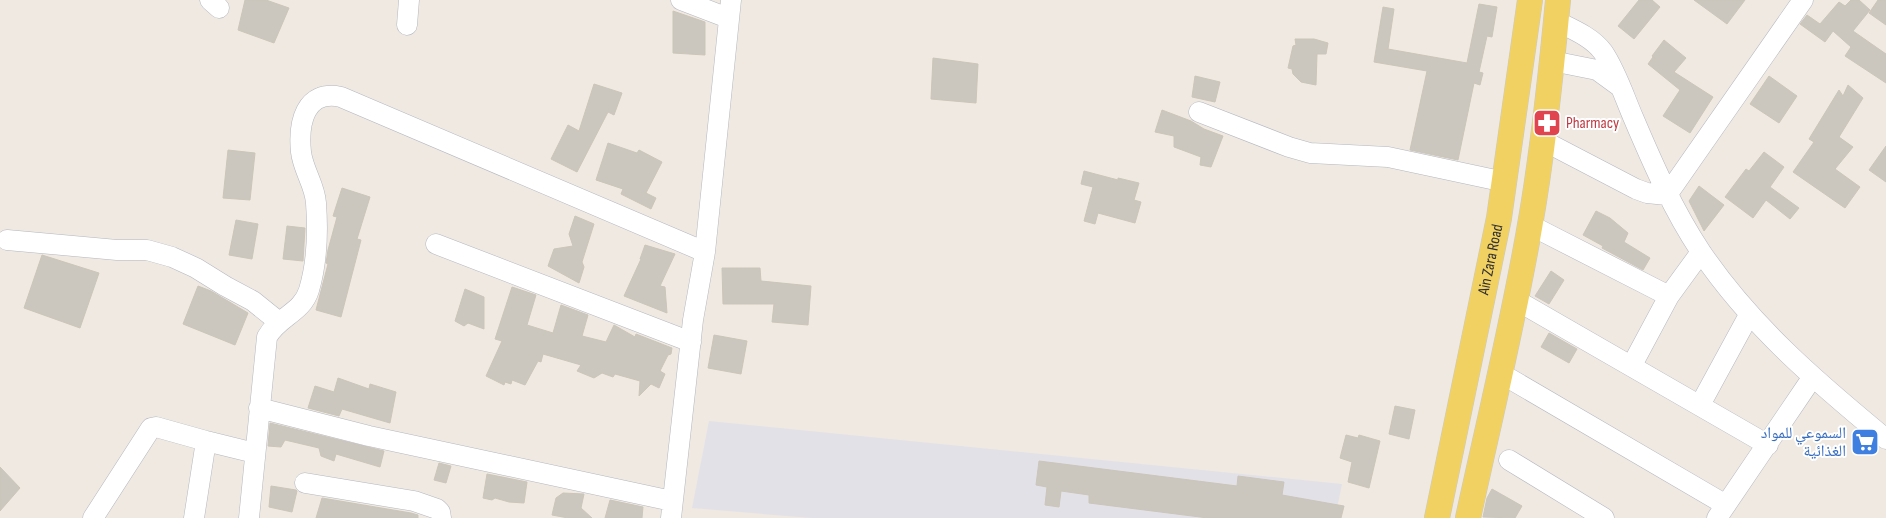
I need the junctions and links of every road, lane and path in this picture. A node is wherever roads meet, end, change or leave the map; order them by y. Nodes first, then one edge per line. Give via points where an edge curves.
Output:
1 (409, 0) edge
2 (681, 0) edge
3 (1530, 0) edge
4 (1803, 0) edge
5 (729, 9) edge
6 (1557, 11) edge
7 (407, 25) dead end
8 (1552, 61) junction
9 (1620, 88) junction
10 (1200, 112) dead end
11 (1542, 140) junction
12 (1505, 182) junction
13 (1667, 195) junction
14 (1530, 225) junction
15 (7, 240) dead end
16 (436, 244) dead end
17 (705, 252) junction
18 (1701, 252) junction
19 (1669, 296) junction
20 (1516, 300) junction
21 (1749, 315) junction
22 (278, 322) junction
23 (690, 342) junction
24 (1632, 365) junction
25 (1500, 373) junction
26 (1812, 378) junction
27 (1700, 405) junction
28 (259, 408) junction
29 (1886, 439) edge
30 (206, 441) junction
31 (1768, 445) junction
32 (255, 453) junction
33 (1509, 460) dead end
34 (305, 483) dead end
35 (672, 510) edge
36 (1722, 512) edge
37 (93, 518) edge
38 (194, 518) edge
39 (249, 518) edge
40 (441, 518) edge
41 (1437, 518) edge
42 (1468, 518) edge
43 (1604, 518) edge

1 - 7 street
2 - 5 street
3 - 12 main road, Ain Zara Road
4 - 13 street
5 - 17 street
6 - 8 main road, Ain Zara Road
6 - 9 street via 1602,51
8 - 9 street via 1597,70
8 - 11 main road, Ain Zara Road
9 - 13 street
10 - 12 street via 1310,153 1388,157
11 - 13 street via 1646,193
11 - 14 main road, Ain Zara Road
12 - 41 main road, Ain Zara Road
13 - 18 street
14 - 19 street
14 - 20 main road, Ain Zara Road
15 - 22 street via 147,250 172,257 253,301
16 - 23 street
17 - 22 street via 329,94 308,107 302,133 302,152 316,201 314,262 309,289 297,310
17 - 23 street
18 - 19 street
18 - 21 street
19 - 24 street
20 - 24 street
20 - 25 main road, Ain Zara Road
21 - 26 street
21 - 27 street
22 - 28 street via 267,337
23 - 35 street
24 - 27 street
25 - 36 street
25 - 42 main road, Ain Zara Road
26 - 29 street
26 - 31 street
27 - 31 street
28 - 32 street
28 - 35 street
30 - 32 street
30 - 37 street via 151,428
30 - 38 street
31 - 36 street
32 - 39 street
33 - 43 street
34 - 40 street via 414,501 437,509

